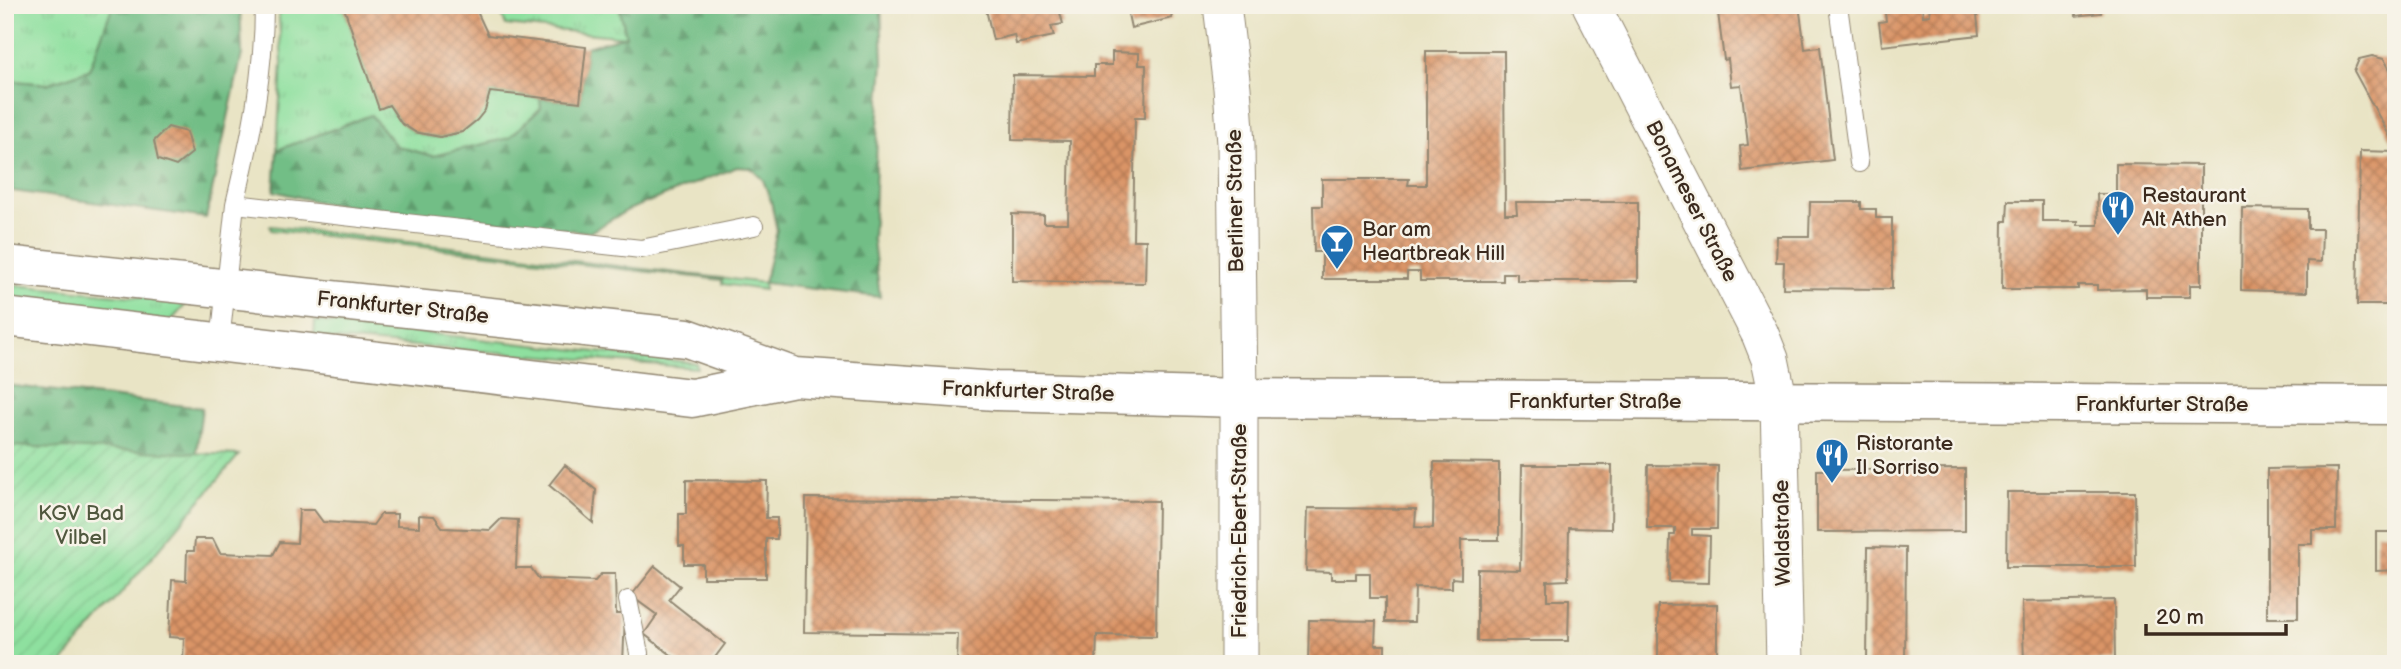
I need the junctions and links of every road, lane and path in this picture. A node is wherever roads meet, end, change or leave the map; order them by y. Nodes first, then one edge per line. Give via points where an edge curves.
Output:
1 (264, 5) edge
2 (1222, 5) edge
3 (1591, 5) edge
4 (1838, 5) edge
5 (1858, 163) dead end
6 (235, 204) junction
7 (754, 226) dead end
8 (5, 265) edge
9 (227, 288) junction
10 (5, 317) edge
11 (220, 342) junction
12 (795, 377) junction
13 (1240, 398) junction
14 (1779, 402) junction
15 (2396, 405) edge
16 (628, 600) dead end
17 (639, 664) edge
18 (1239, 664) edge
19 (1785, 664) edge

1 - 6 lane via 264,50 254,125
2 - 13 street, Berliner Straße via 1236,144
3 - 14 street, Bonameser Straße via 1760,334
4 - 5 lane
6 - 7 lane via 641,248
6 - 9 lane
8 - 9 main road, Frankfurter Straße
9 - 11 lane
9 - 12 main road, Frankfurter Straße via 687,338
10 - 11 main road, Frankfurter Straße
11 - 12 main road, Frankfurter Straße via 692,398
12 - 13 main road, Frankfurter Straße via 996,391
13 - 14 main road, Frankfurter Straße
13 - 18 street, Friedrich-Ebert-Straße
14 - 15 main road, Frankfurter Straße
14 - 19 street, Waldstraße
16 - 17 lane

